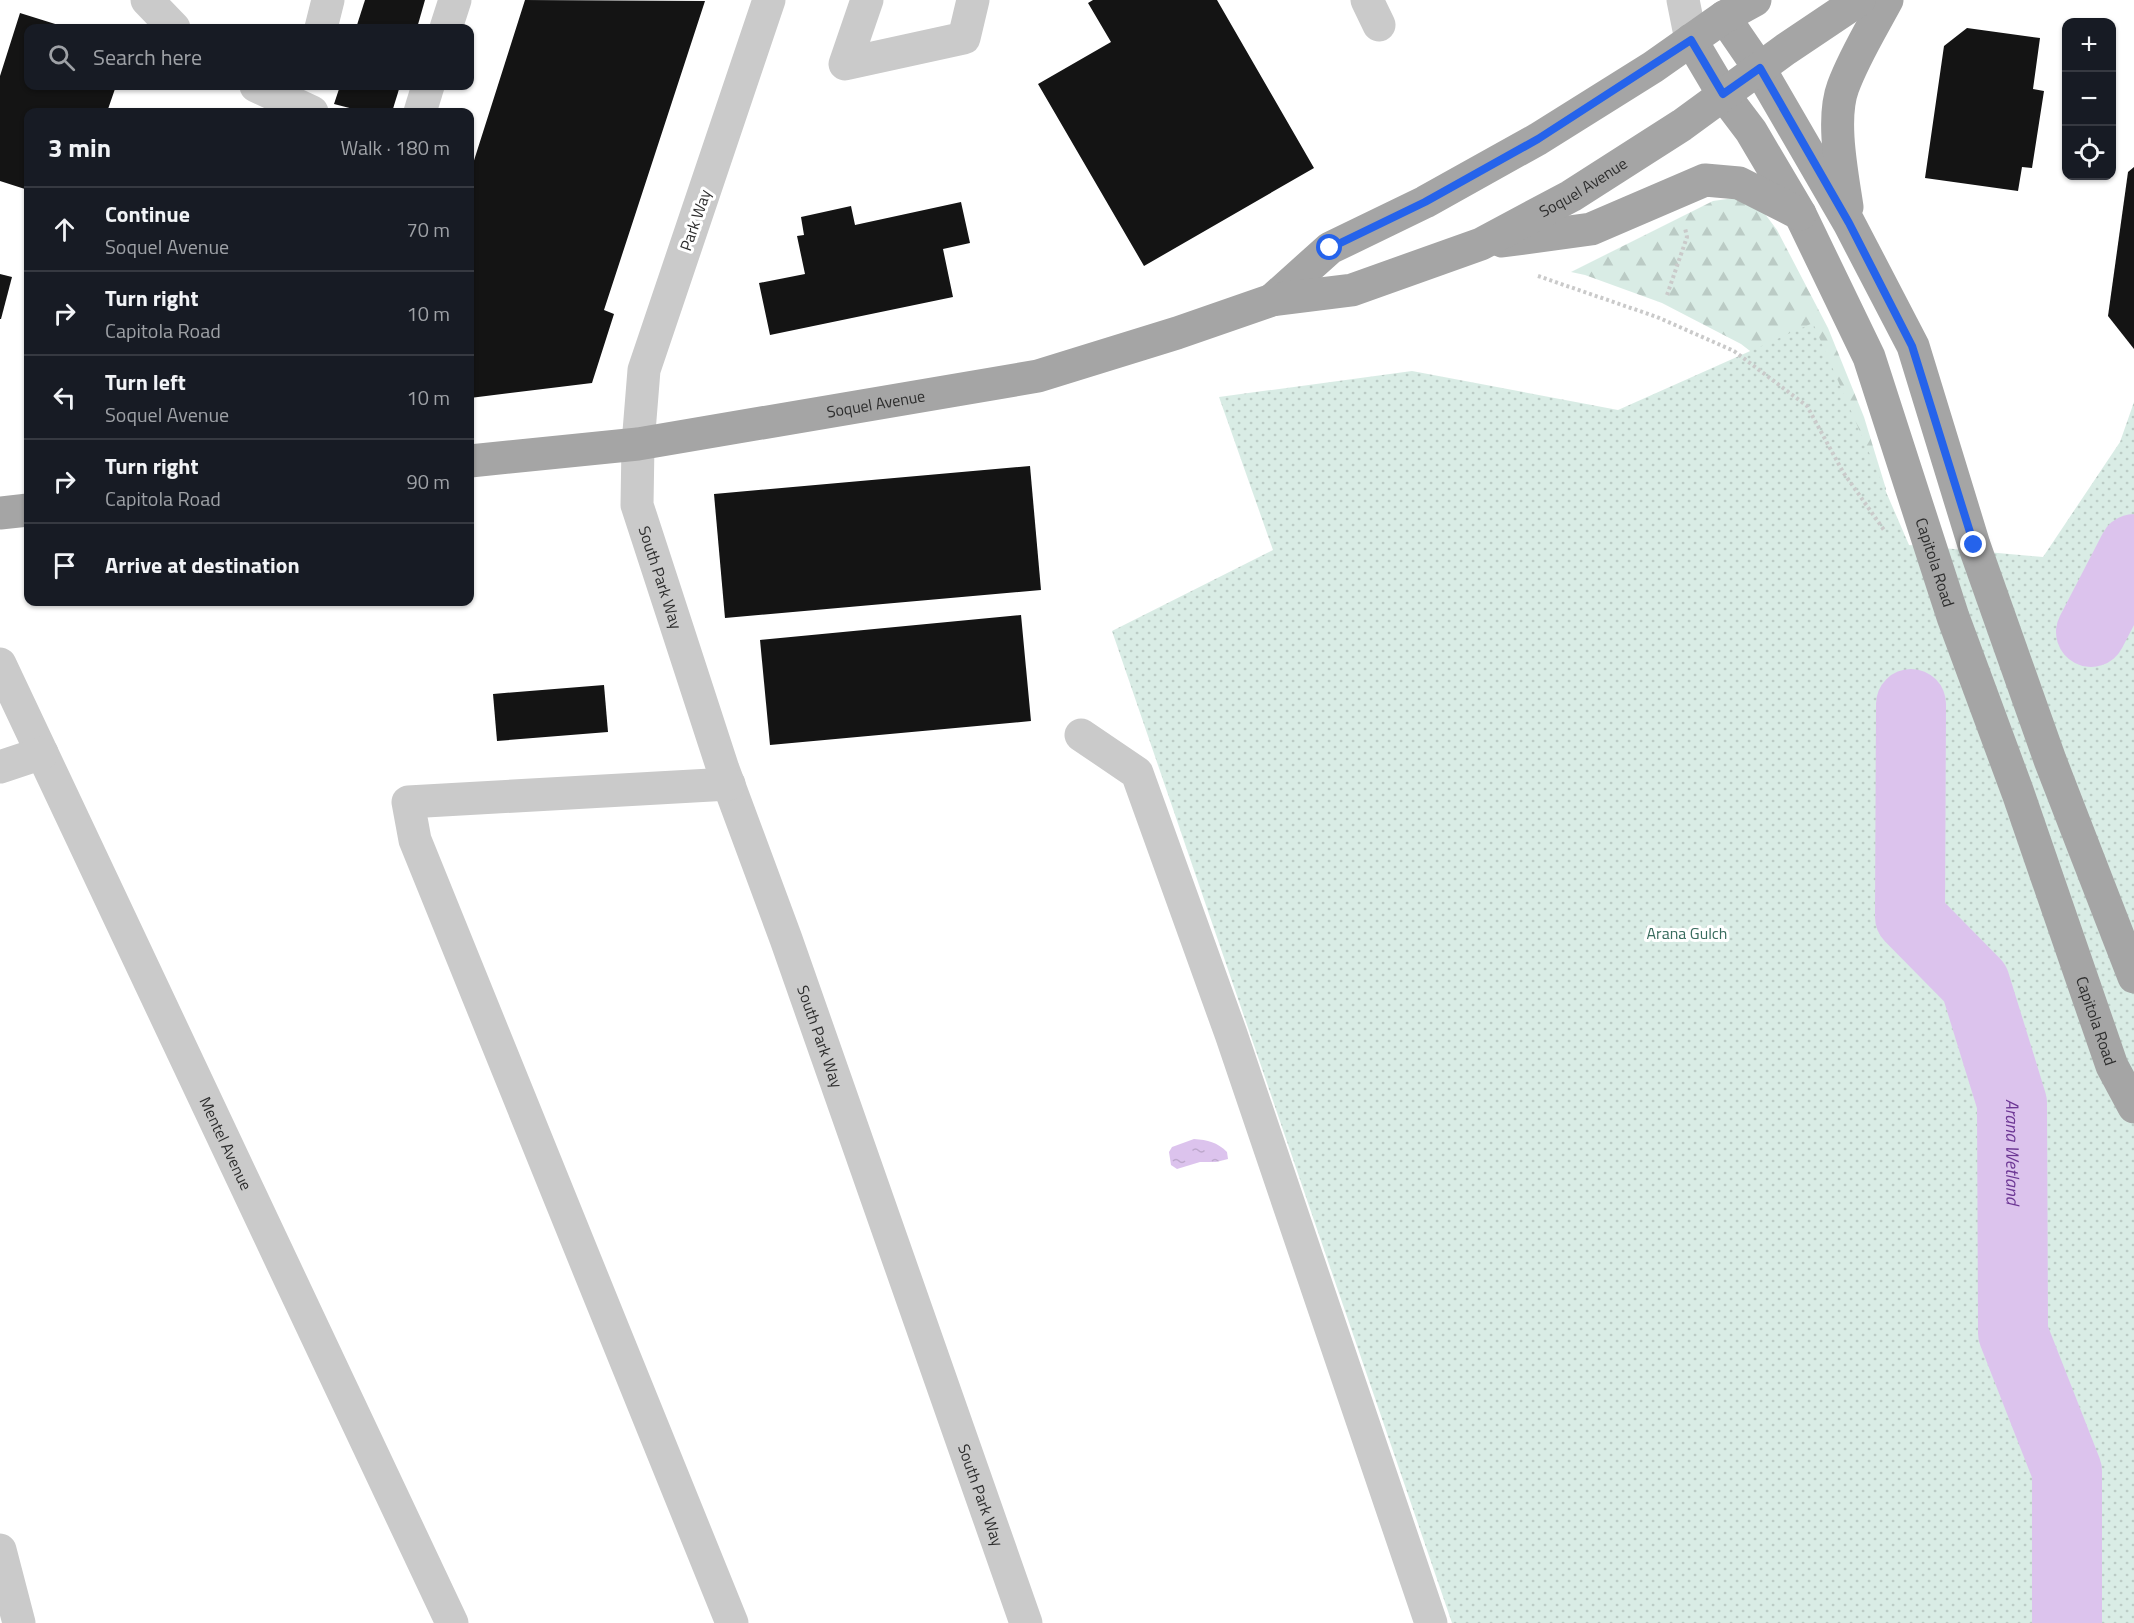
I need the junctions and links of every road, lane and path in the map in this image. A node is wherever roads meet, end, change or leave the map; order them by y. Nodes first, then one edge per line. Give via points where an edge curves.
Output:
1 (147, 0) edge
2 (328, 0) edge
3 (455, 0) edge
4 (769, 0) edge
5 (867, 0) edge
6 (973, 0) edge
7 (1683, 0) edge
8 (1694, 0) edge
9 (1755, 0) edge
10 (1859, 0) edge
11 (1887, 0) edge
12 (1724, 17) junction
13 (170, 24) edge
14 (322, 24) edge
15 (447, 24) edge
16 (1691, 40) junction
17 (1760, 68) junction
18 (269, 90) edge
19 (427, 90) edge
20 (1723, 94) junction
21 (306, 101) edge
22 (421, 108) edge
23 (1800, 214) junction
24 (1683, 218) dead end
25 (1849, 223) junction
26 (1481, 244) junction
27 (1529, 275) dead end
28 (1667, 295) dead end
29 (1272, 300) junction
30 (638, 444) junction
31 (474, 461) edge
32 (24, 510) edge
33 (0, 513) edge
34 (1886, 533) dead end
35 (0, 664) edge
36 (1081, 735) dead end
37 (42, 753) junction
38 (0, 766) edge
39 (729, 784) junction
40 (2134, 977) edge
41 (2134, 1107) edge
42 (0, 1550) edge
43 (19, 1623) edge
44 (452, 1623) edge
45 (732, 1623) edge
46 (1026, 1623) edge
47 (1431, 1623) edge

1 - 13 street
2 - 14 street
3 - 15 street
4 - 30 street, Park Way via 644,370
5 - 6 street via 845,64 964,38
7 - 16 street
8 - 12 street
9 - 12 main road, Soquel Avenue
10 - 17 main road, Soquel Avenue
11 - 25 main road via 1842,89 1839,153
12 - 16 main road, Soquel Avenue
12 - 17 main road
16 - 20 main road, Capitola Road
16 - 29 main road, Soquel Avenue via 1538,139 1425,202 1330,248
17 - 20 main road, Soquel Avenue
17 - 25 main road
18 - 21 street
19 - 22 street
20 - 23 main road, Capitola Road
20 - 26 main road, Soquel Avenue via 1571,196
23 - 26 main road via 1739,183 1706,180 1591,229
23 - 41 main road, Capitola Road via 1869,357 1953,617 2112,1065
24 - 28 path via 1687,237
25 - 40 main road via 1912,346 1982,566 2050,760
26 - 29 main road, Soquel Avenue via 1352,290
27 - 34 path via 1657,317 1734,351 1807,406 1843,472
29 - 30 main road, Soquel Avenue via 1038,376
30 - 31 main road, Soquel Avenue
30 - 39 street, South Park Way via 637,505
32 - 33 main road
35 - 37 street, Mentel Avenue
36 - 47 street via 1137,773 1231,1034
37 - 38 street
37 - 44 street, Mentel Avenue
39 - 45 street via 408,802 415,840
39 - 46 street, South Park Way
42 - 43 street

